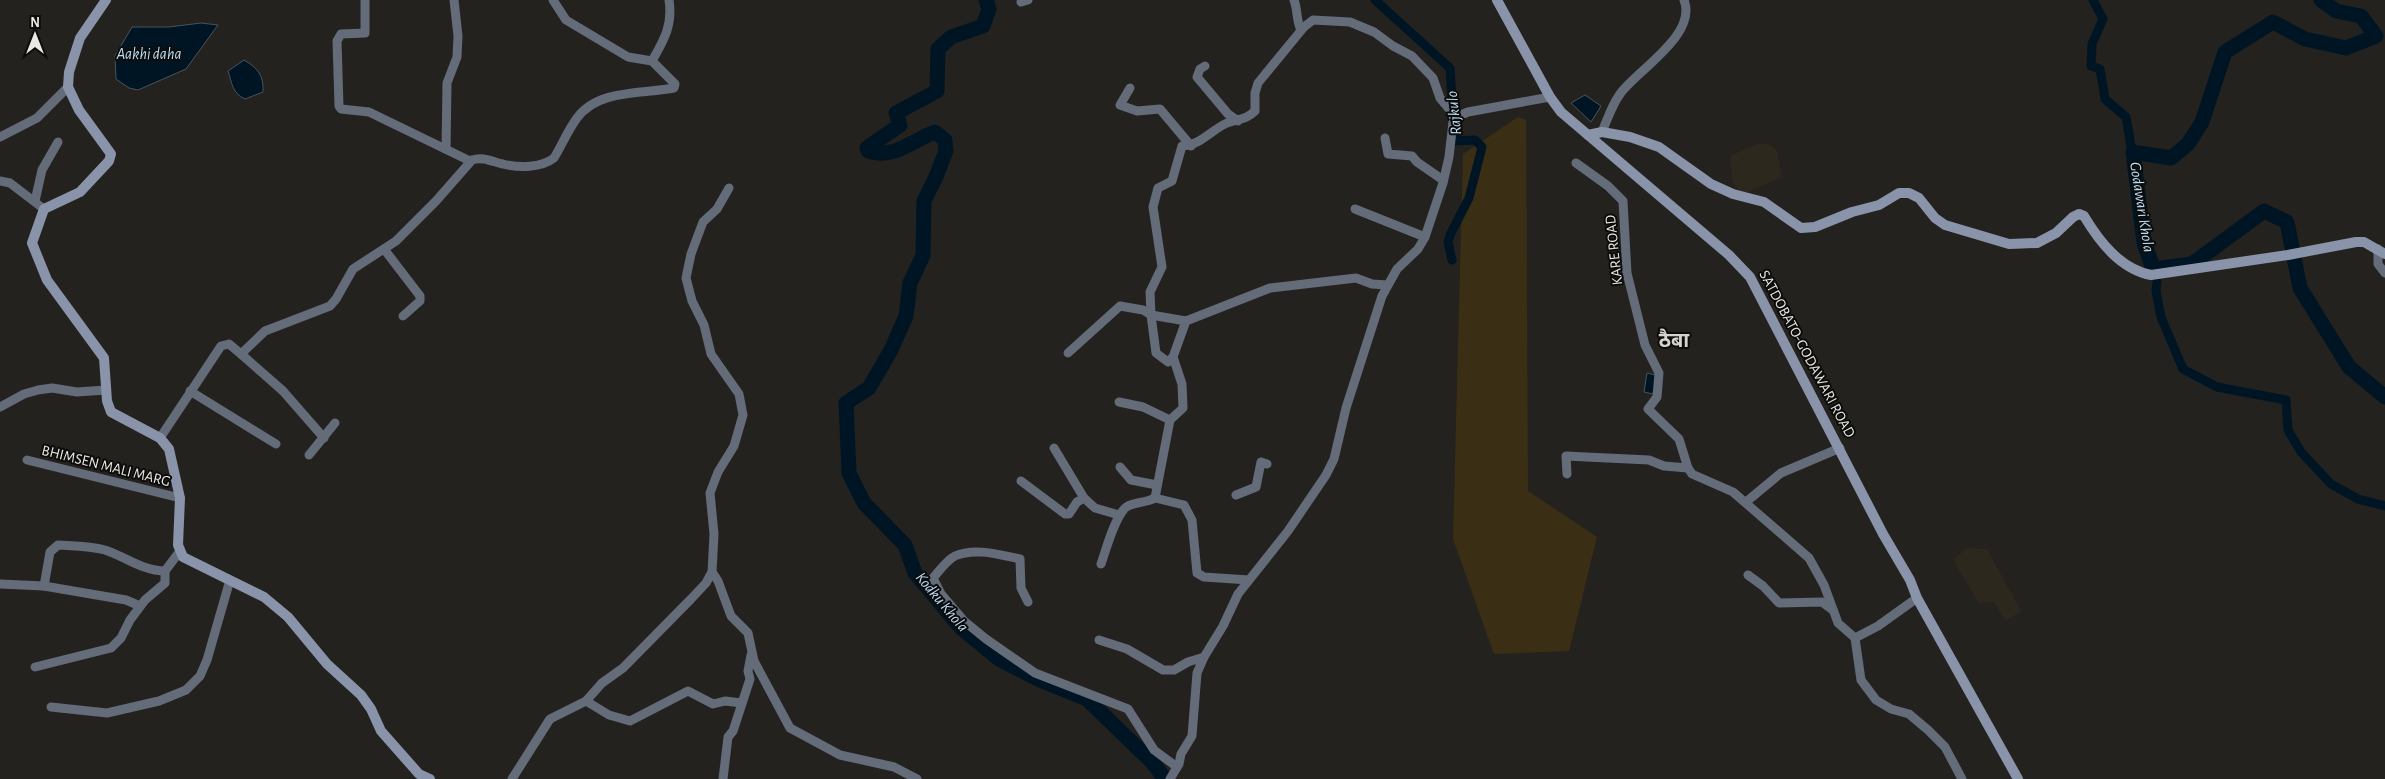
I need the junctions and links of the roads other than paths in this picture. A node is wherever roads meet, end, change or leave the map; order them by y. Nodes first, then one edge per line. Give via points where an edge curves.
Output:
1 (106, 0) edge
2 (365, 0) edge
3 (454, 0) edge
4 (553, 0) edge
5 (669, 0) edge
6 (1294, 0) edge
7 (1497, 0) edge
8 (1684, 0) edge
9 (1301, 30) junction
10 (652, 61) junction
11 (1205, 66) dead end
12 (68, 87) junction
13 (1130, 88) dead end
14 (1550, 97) junction
15 (1456, 117) junction
16 (1238, 121) junction
17 (1602, 132) junction
18 (1588, 135) junction
19 (0, 137) edge
20 (1385, 138) dead end
21 (58, 142) dead end
22 (1191, 146) junction
23 (446, 150) junction
24 (470, 161) junction
25 (1576, 163) dead end
26 (1443, 180) junction
27 (0, 181) edge
28 (729, 188) dead end
29 (35, 201) junction
30 (44, 209) junction
31 (1355, 209) dead end
32 (1425, 237) junction
33 (384, 249) junction
34 (2382, 252) edge
35 (2385, 273) edge
36 (1387, 285) junction
37 (1150, 315) junction
38 (402, 316) dead end
39 (1186, 321) junction
40 (1068, 353) dead end
41 (241, 354) junction
42 (1174, 357) junction
43 (106, 390) junction
44 (190, 391) junction
45 (1119, 402) dead end
46 (1, 406) edge
47 (1170, 420) junction
48 (335, 423) dead end
49 (160, 438) junction
50 (324, 438) junction
51 (276, 444) dead end
52 (1054, 448) dead end
53 (1840, 448) junction
54 (309, 455) dead end
55 (27, 460) dead end
56 (1267, 464) dead end
57 (1120, 467) dead end
58 (1688, 468) junction
59 (1566, 474) dead end
60 (1021, 481) dead end
61 (1157, 485) junction
62 (1236, 495) dead end
63 (180, 498) junction
64 (1084, 498) junction
65 (1155, 498) junction
66 (1746, 502) junction
67 (1119, 515) junction
68 (180, 550) junction
69 (1101, 564) dead end
70 (165, 571) junction
71 (712, 572) junction
72 (1748, 575) dead end
73 (230, 580) junction
74 (1248, 580) junction
75 (0, 584) edge
76 (44, 586) junction
77 (1917, 598) junction
78 (1028, 602) dead end
79 (140, 606) junction
80 (1833, 610) junction
81 (1855, 638) junction
82 (1099, 640) dead end
83 (752, 652) junction
84 (1204, 657) junction
85 (35, 667) dead end
86 (586, 701) junction
87 (742, 703) junction
88 (51, 707) dead end
89 (1173, 774) edge
90 (430, 779) edge
91 (512, 779) edge
92 (723, 779) edge
93 (917, 779) edge
94 (1962, 779) edge
95 (2018, 779) edge

1 - 12 street via 80,38 69,72
2 - 23 street via 365,33 341,34 337,41 338,106 369,112
3 - 23 street via 457,57 447,83
4 - 10 street via 566,20 628,57
5 - 10 street via 670,24 665,40
6 - 9 street
7 - 14 street, SATDOBATO-GODAWARI ROAD
8 - 17 street via 1687,6 1685,20 1662,56 1619,95
9 - 15 street via 1313,20 1350,22 1374,32 1412,56 1433,78 1440,98
9 - 16 street via 1258,83 1255,112
10 - 24 street via 675,84 674,88 608,97 587,109 578,117 548,163 520,166 480,158
11 - 16 street via 1197,77 1228,114
12 - 19 street via 37,118
12 - 30 street via 79,110 111,154 109,161 80,192
13 - 22 street via 1120,106 1137,111 1160,109
14 - 15 street
14 - 18 street, SATDOBATO-GODAWARI ROAD via 1561,112
15 - 26 street
16 - 22 street via 1226,124
17 - 18 street
17 - 34 street via 1630,137 1659,148 1711,184 1764,202 1801,228 1815,227 1879,205 1899,193 1909,193 1919,198 1945,225 2009,244 2037,243 2056,233 2079,214 2115,255 2132,268 2151,275 2356,242 2364,242
18 - 53 street, SATDOBATO-GODAWARI ROAD via 1745,270
20 - 26 street via 1388,154 1412,156
21 - 29 street via 42,170
22 - 37 street via 1182,146 1172,181 1158,188 1153,207 1162,267 1150,292
23 - 24 street
24 - 33 street via 436,201
25 - 58 street, KARE ROAD via 1608,186 1622,201 1627,273 1645,345 1658,373 1657,397 1648,409 1680,439
26 - 32 street
27 - 29 street via 10,183
28 - 71 street via 717,209 703,222 686,278 711,354 739,394 743,415 734,446 710,493 714,534
29 - 30 street
30 - 43 street via 32,243 47,280 104,358
31 - 32 street
32 - 36 street
33 - 38 street via 420,296 420,301
33 - 41 street via 352,269 330,306 265,331
34 - 35 street via 2378,264
36 - 39 street via 1356,278 1270,288
36 - 74 street via 1346,408 1334,459 1288,531
37 - 39 street
37 - 40 street via 1143,310 1120,306
37 - 42 street via 1156,353 1168,362
39 - 42 street
41 - 44 street via 229,344 221,346
41 - 50 street via 282,391
42 - 47 street via 1182,384 1183,408
43 - 46 street via 38,390
43 - 49 street via 111,412
44 - 49 street
44 - 51 street
45 - 47 street via 1143,407
47 - 61 street
48 - 50 street
49 - 63 street via 169,449
50 - 54 street
52 - 64 street
53 - 66 street via 1781,473
53 - 77 street, SATDOBATO-GODAWARI ROAD
55 - 63 street, BHIMSEN MALI MARG
56 - 62 street via 1261,462 1256,487
57 - 61 street via 1131,480
58 - 59 street via 1664,466 1649,460 1566,456
58 - 66 street via 1692,474 1723,486
60 - 64 street via 1065,514 1069,514
61 - 65 street
63 - 68 street
64 - 67 street via 1095,508
65 - 67 street via 1128,506
65 - 74 street via 1184,505 1192,520 1197,573 1204,577
66 - 80 street via 1809,558
67 - 69 street
68 - 70 street
68 - 73 street via 183,557
70 - 76 street via 130,562 107,551 58,545 50,552
70 - 79 street via 165,583
71 - 83 street via 731,616 748,633
71 - 86 street via 691,599
72 - 80 street via 1779,603 1822,602
73 - 88 street via 207,660 200,676 186,690 159,701 107,713
73 - 90 street via 264,597 288,617 327,664 361,695 381,731 419,774
74 - 84 street
75 - 76 street
76 - 79 street via 126,600
77 - 81 street
77 - 95 street, SATDOBATO-GODAWARI ROAD
78 - 89 street via 1021,588 1020,559 968,552 954,557 933,578 941,594 964,621 1035,672 1128,709
79 - 85 street via 122,638 111,648
80 - 81 street via 1838,624
81 - 94 street via 1861,680 1876,700 1909,714 1928,730 1945,746
82 - 84 street via 1127,649 1163,670 1174,670
83 - 87 street via 748,671 750,679
83 - 93 street via 754,662 790,728 840,755 894,767
84 - 89 street via 1197,673 1192,736
86 - 87 street via 609,715 630,721 688,691 713,704 725,701
86 - 91 street via 550,720
87 - 92 street via 734,731 728,737

